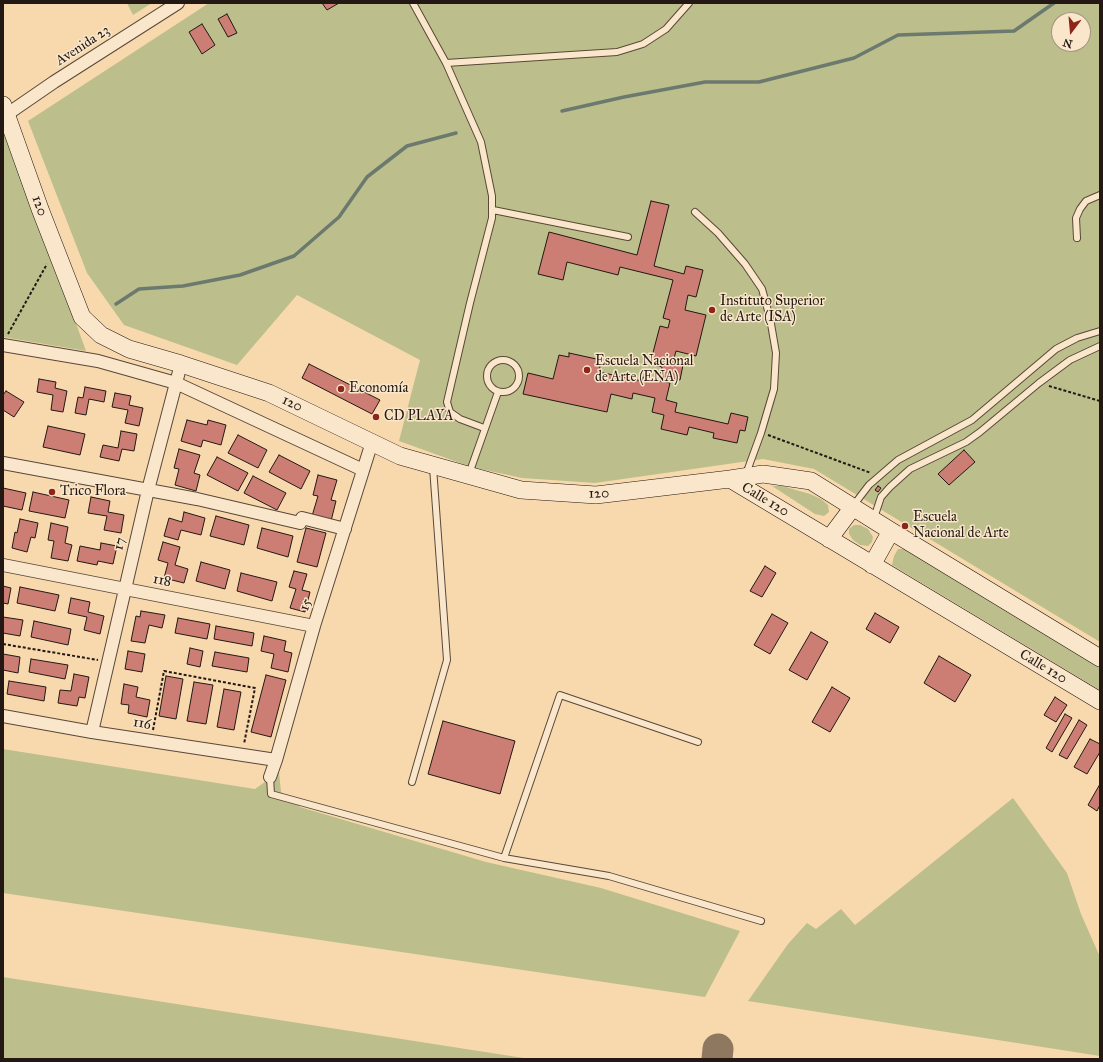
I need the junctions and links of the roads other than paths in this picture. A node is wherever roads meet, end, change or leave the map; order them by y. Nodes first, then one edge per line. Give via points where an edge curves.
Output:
1 (178, 3) edge
2 (413, 3) edge
3 (689, 3) edge
4 (446, 63) junction
5 (5, 110) edge
6 (1100, 195) edge
7 (493, 210) junction
8 (695, 212) dead end
9 (628, 237) dead end
10 (1077, 238) dead end
11 (1100, 331) edge
12 (5, 340) edge
13 (1100, 346) edge
14 (181, 364) junction
15 (176, 383) junction
16 (498, 392) junction
17 (484, 428) junction
18 (372, 442) junction
19 (3, 463) edge
20 (433, 465) junction
21 (363, 470) junction
22 (468, 475) junction
23 (737, 478) junction
24 (148, 490) junction
25 (853, 507) junction
26 (873, 520) junction
27 (345, 529) junction
28 (891, 531) junction
29 (829, 539) junction
30 (3, 565) edge
31 (872, 565) junction
32 (125, 589) junction
33 (314, 626) junction
34 (1100, 658) edge
35 (1100, 701) edge
36 (3, 716) edge
37 (92, 732) junction
38 (698, 742) dead end
39 (276, 760) junction
40 (270, 777) joint
41 (412, 782) dead end
42 (504, 858) junction
43 (761, 920) dead end

1 - 5 street, Avenida 23
2 - 4 lane
3 - 4 lane via 666,29 643,44 617,52
4 - 7 lane via 481,142
5 - 14 main road, 120 via 82,317 101,335 130,349
6 - 10 lane via 1086,201 1080,209 1076,218
7 - 9 lane
7 - 17 lane via 447,402 450,412 460,419
8 - 23 lane via 732,248 762,289 776,353 774,389 761,433
11 - 25 lane via 1077,338 1056,349 972,420 898,460 869,485
12 - 15 street via 98,361
13 - 26 lane via 1070,360 966,442 910,469 881,497
14 - 15 street, 17
14 - 18 main road, 120 via 269,394
15 - 21 street
15 - 24 street, 17
16 - 16 lane via 513,389 519,381 516,366 507,360 496,361 486,374 489,385
16 - 17 lane
17 - 22 lane
18 - 20 main road, 120 via 400,456
18 - 21 street, 15
19 - 24 street
20 - 22 main road, 120
20 - 41 lane via 447,660
21 - 27 street, 15
22 - 23 main road, 120 via 521,490 596,495
23 - 25 main road, Calle 120 via 763,474 812,481
23 - 29 main road, Calle 120
24 - 27 street via 300,523 302,518
24 - 32 street, 17
25 - 26 main road, Calle 120
25 - 29 main road
26 - 28 main road, Calle 120
27 - 33 street, 15
28 - 31 main road
28 - 34 main road, Calle 120
29 - 31 main road, Calle 120
30 - 32 street, 118
31 - 35 main road, Calle 120
32 - 33 street, 118
32 - 37 street, 17
33 - 39 street, 15
36 - 37 street, 116
37 - 39 street, 116
38 - 42 lane via 560,695
39 - 40 street, 15
40 - 42 lane via 271,794
42 - 43 lane via 609,876

